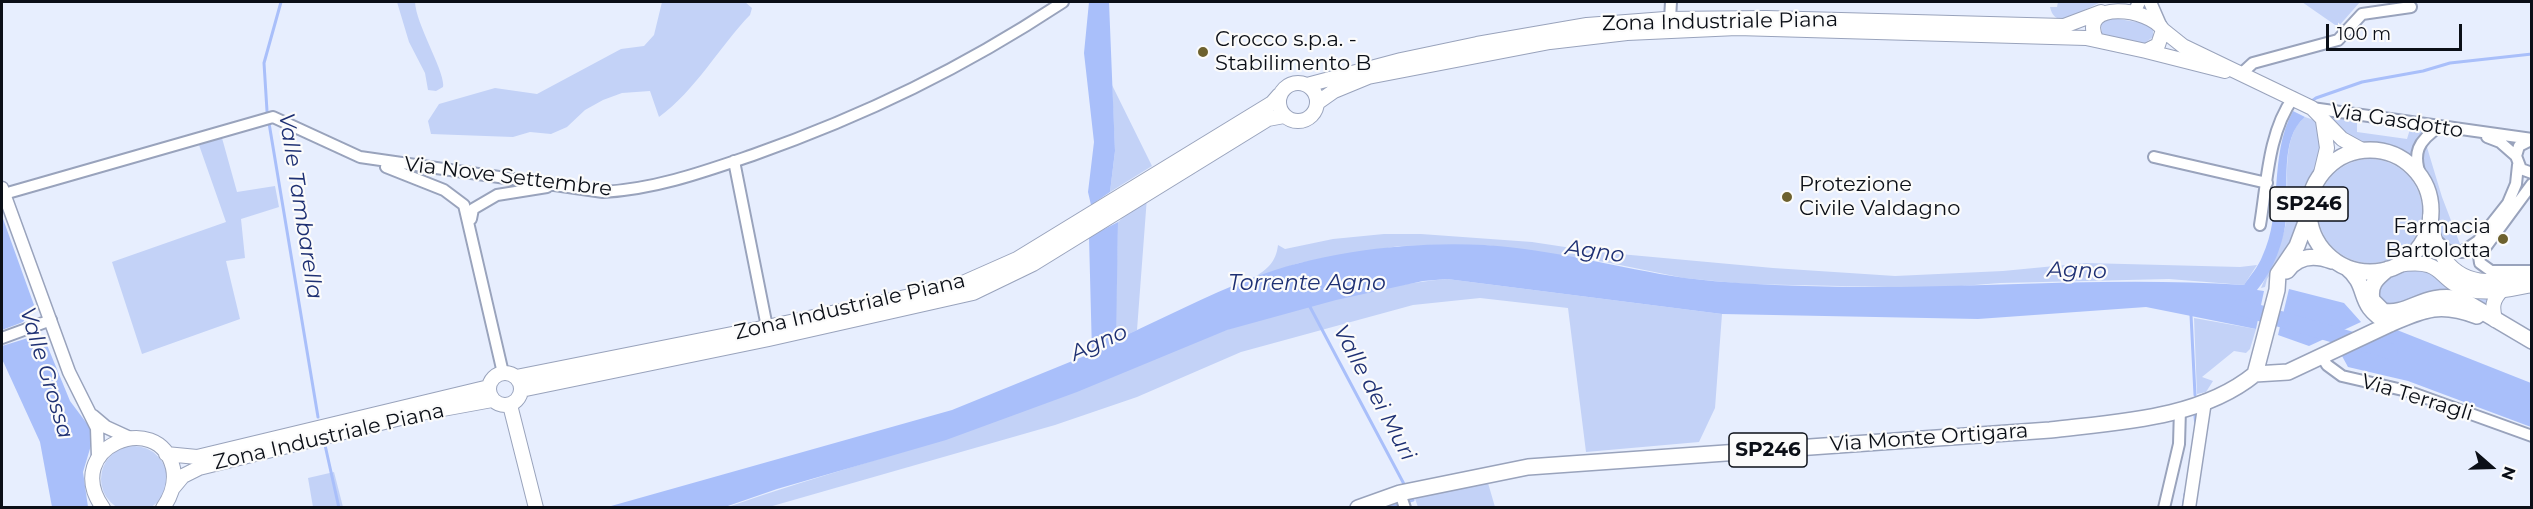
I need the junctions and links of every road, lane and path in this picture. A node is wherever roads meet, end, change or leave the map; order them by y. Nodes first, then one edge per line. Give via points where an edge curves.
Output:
1 (1063, 2) edge
2 (1671, 2) edge
3 (2150, 2) edge
4 (2105, 7) edge
5 (2131, 7) edge
6 (2411, 8) dead end
7 (1670, 19) junction
8 (2162, 27) junction
9 (2096, 39) junction
10 (2146, 51) junction
11 (2241, 74) junction
12 (1307, 85) junction
13 (1280, 95) junction
14 (2296, 99) junction
15 (1317, 103) junction
16 (2312, 108) junction
17 (1284, 116) junction
18 (2322, 119) junction
19 (2439, 127) junction
20 (2482, 134) junction
21 (2532, 139) edge
22 (2362, 150) junction
23 (360, 157) junction
24 (2154, 158) dead end
25 (734, 161) junction
26 (2517, 161) junction
27 (2321, 173) junction
28 (2532, 173) edge
29 (2421, 177) junction
30 (2267, 183) junction
31 (2532, 184) edge
32 (556, 185) junction
33 (3, 191) edge
34 (2308, 214) junction
35 (2430, 217) junction
36 (469, 225) junction
37 (2260, 225) dead end
38 (2432, 235) junction
39 (2342, 265) junction
40 (2393, 267) junction
41 (2532, 272) edge
42 (2532, 278) edge
43 (2532, 285) edge
44 (2277, 290) junction
45 (2502, 290) junction
46 (2374, 314) junction
47 (51, 320) junction
48 (2390, 324) junction
49 (2501, 324) junction
50 (767, 327) junction
51 (2368, 332) junction
52 (2, 338) edge
53 (2532, 340) edge
54 (2261, 355) junction
55 (2323, 355) junction
56 (2288, 372) junction
57 (503, 373) junction
58 (2255, 374) junction
59 (519, 384) junction
60 (490, 393) junction
61 (2205, 401) junction
62 (510, 405) junction
63 (2180, 409) junction
64 (92, 415) junction
65 (2529, 435) edge
66 (130, 438) junction
67 (166, 454) junction
68 (98, 457) junction
69 (173, 488) junction
70 (1402, 500) edge
71 (98, 504) edge
72 (163, 507) edge
73 (536, 507) edge
74 (1358, 507) edge
75 (2164, 507) edge
76 (2189, 507) edge

1 - 25 street, Via Nove Settembre via 903,95 848,120
2 - 7 street
3 - 8 street
4 - 5 main road
4 - 7 main road, Zona Industriale Piana via 2064,26
4 - 9 main road via 2094,28
5 - 8 main road
6 - 11 street via 2362,14 2338,40 2253,63
7 - 12 main road, Zona Industriale Piana via 1587,25 1477,44
8 - 10 main road via 2158,45
8 - 11 main road via 2183,46
9 - 10 main road, Zona Industriale Piana via 2107,45
9 - 15 main road, Zona Industriale Piana via 1749,29 1627,33 1550,42 1368,77
10 - 11 main road, Zona Industriale Piana via 2195,66
11 - 14 main road
12 - 13 main road via 1288,85
12 - 15 main road via 1315,92
13 - 17 main road via 1279,106
13 - 50 main road, Zona Industriale Piana via 1017,259 956,286
14 - 16 main road
14 - 30 street via 2278,127
15 - 17 main road via 1306,120 1294,121
16 - 18 main road
16 - 19 street, Via Gasdotto
17 - 59 main road, Zona Industriale Piana via 1268,119 1000,282 944,301
18 - 22 main road via 2342,140
18 - 27 main road via 2327,148
19 - 20 street, Via Gasdotto
19 - 29 street via 2420,142 2416,152
20 - 21 street, Via Gasdotto
20 - 26 street, Via Gasdotto via 2500,142
21 - 26 street via 2519,146
22 - 27 main road, SP246 via 2347,154
22 - 29 main road via 2389,153 2407,162
23 - 32 street, Via Nove Settembre
23 - 33 street, Via Nove Settembre via 273,117
23 - 36 street via 444,190 464,205
24 - 30 street
25 - 32 street, Via Nove Settembre via 638,190 603,192
25 - 50 street
26 - 28 street, Via Gasdotto
26 - 38 street via 2516,184 2508,203 2470,249 2448,250
27 - 34 main road, SP246
29 - 35 main road via 2430,200
30 - 37 street
31 - 41 street via 2479,256 2480,263 2491,271
32 - 36 street via 497,195 473,209
33 - 47 street, Via Nove Settembre
34 - 39 main road, SP246 via 2313,234 2323,250
34 - 44 main road, SP246 via 2297,246 2278,274
35 - 38 main road
35 - 40 main road via 2420,245
36 - 57 street
38 - 42 main road via 2440,256 2471,279
39 - 40 main road via 2367,272
39 - 44 main road via 2321,257 2300,260 2290,267
39 - 46 main road via 2355,275 2364,302
40 - 45 main road via 2415,262 2431,264 2469,290
40 - 49 main road via 2374,280 2371,288 2372,300 2383,310 2401,310 2427,299 2449,296 2461,299
43 - 45 main road
44 - 54 main road
45 - 49 main road via 2492,308
46 - 48 main road
46 - 51 main road via 2375,321
47 - 52 street
47 - 64 street, Via Nove Settembre via 69,372
48 - 49 main road via 2422,310 2448,307
48 - 51 main road
49 - 53 main road
50 - 59 main road, Zona Industriale Piana
51 - 55 main road
54 - 56 main road
54 - 58 main road
55 - 56 main road
55 - 65 street, Via Terragli via 2327,365 2342,376 2407,391
56 - 58 main road
57 - 59 main road, Zona Industriale Piana
57 - 60 main road via 494,377
58 - 61 main road, SP246
59 - 62 main road via 518,398
60 - 62 main road, Zona Industriale Piana via 501,405
60 - 67 main road, Zona Industriale Piana via 197,457
60 - 69 main road, Zona Industriale Piana via 199,468 183,476
61 - 63 main road, SP246
61 - 76 street
62 - 73 main road
63 - 70 main road, Via Monte Ortigara / SP246 via 2126,421 2050,430 1528,467
63 - 75 street via 2179,444
64 - 66 street via 106,427
64 - 68 street via 97,428
66 - 67 main road, Zona Industriale Piana via 150,441
66 - 68 main road via 112,444
67 - 69 main road via 174,476
68 - 71 main road via 92,477
69 - 72 main road, Zona Industriale Piana
70 - 74 main road, Via Monte Ortigara / SP246

